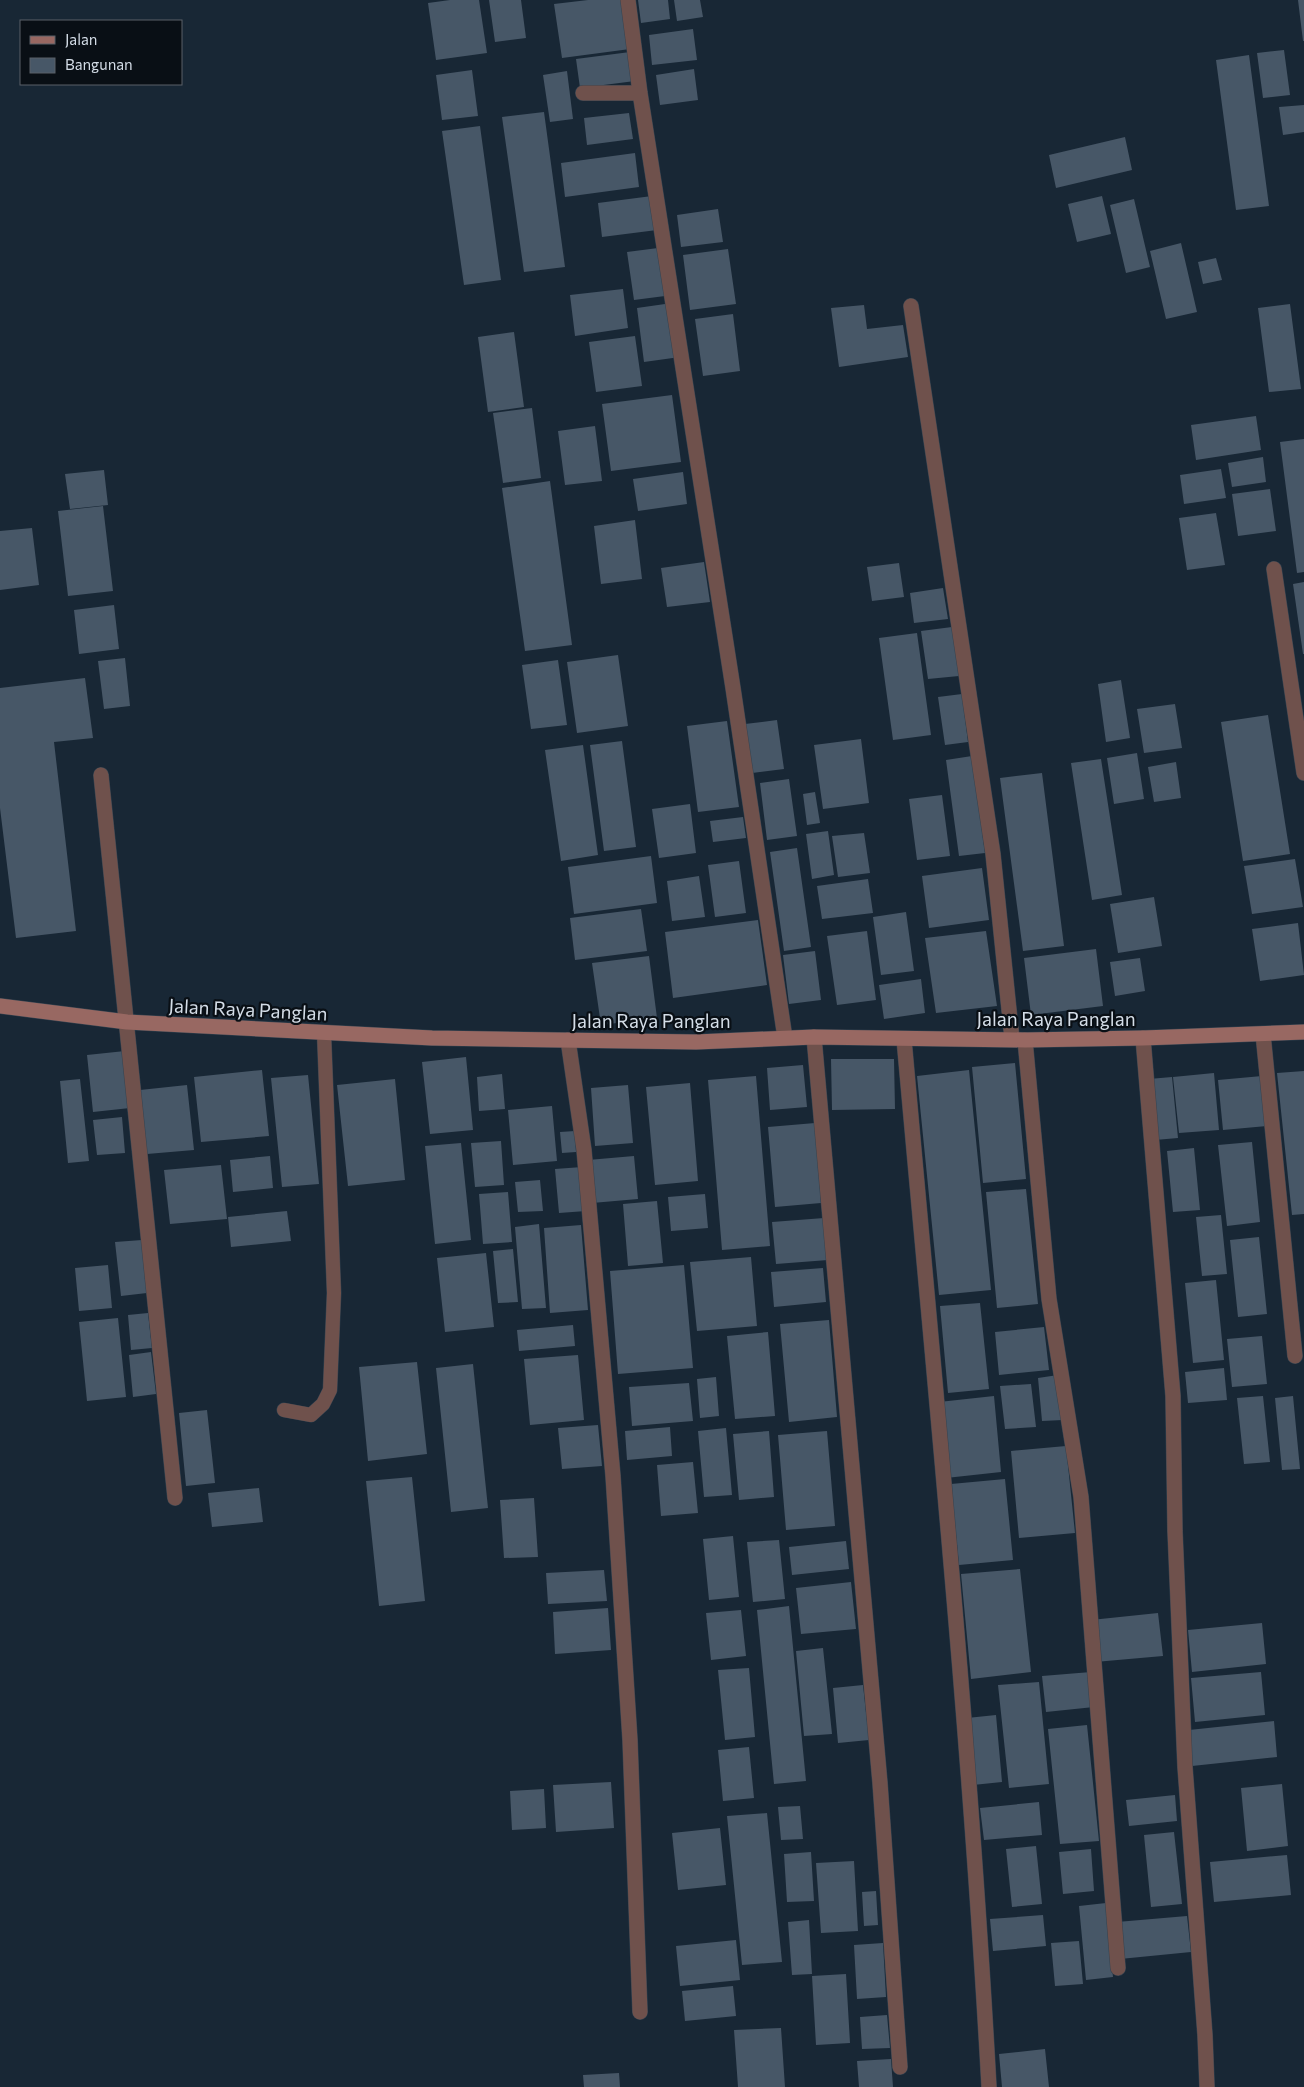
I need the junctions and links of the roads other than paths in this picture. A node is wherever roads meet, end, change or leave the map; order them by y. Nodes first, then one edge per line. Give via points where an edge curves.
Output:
1 (628, 0) edge
2 (583, 93) dead end
3 (640, 93) junction
4 (911, 306) dead end
5 (1274, 569) dead end
6 (1304, 773) edge
7 (102, 775) dead end
8 (0, 1006) edge
9 (127, 1022) junction
10 (1304, 1032) edge
11 (324, 1033) junction
12 (1262, 1034) junction
13 (814, 1037) junction
14 (785, 1038) junction
15 (1143, 1038) junction
16 (904, 1039) junction
17 (568, 1040) junction
18 (1018, 1040) junction
19 (1294, 1356) dead end
20 (284, 1410) dead end
21 (175, 1498) dead end
22 (1118, 1968) dead end
23 (640, 2012) dead end
24 (900, 2067) dead end
25 (989, 2087) edge
26 (1207, 2087) edge

1 - 3 street
2 - 3 street
3 - 14 street
4 - 18 street
5 - 6 street
7 - 9 street
8 - 9 street, Jalan Raya Panglan
9 - 11 street, Jalan Raya Panglan
9 - 21 street
10 - 12 street, Jalan Raya Panglan
11 - 17 street, Jalan Raya Panglan
11 - 20 lane via 334,1293 330,1390 323,1404 311,1415
12 - 15 street, Jalan Raya Panglan
12 - 19 street
13 - 14 street, Jalan Raya Panglan
13 - 16 street, Jalan Raya Panglan
13 - 24 street via 880,1783
14 - 17 street, Jalan Raya Panglan via 696,1042
15 - 18 street, Jalan Raya Panglan
15 - 26 street via 1173,1396 1184,1757
16 - 18 street, Jalan Raya Panglan
16 - 25 street via 955,1610 980,1925
17 - 23 street via 584,1150 613,1476 630,1740
18 - 22 street via 1049,1300 1081,1497

